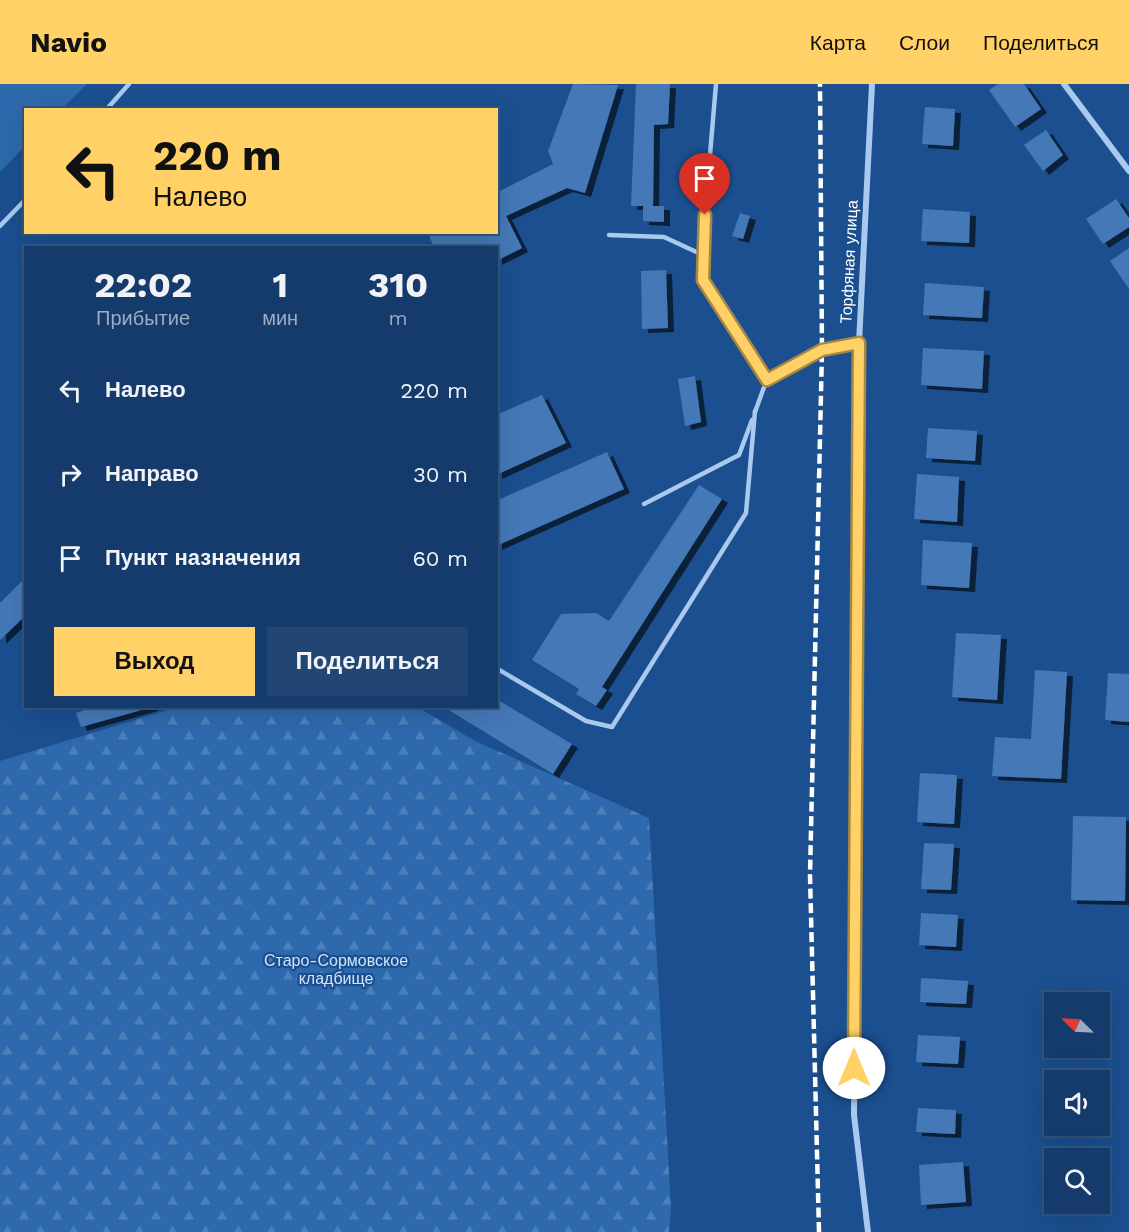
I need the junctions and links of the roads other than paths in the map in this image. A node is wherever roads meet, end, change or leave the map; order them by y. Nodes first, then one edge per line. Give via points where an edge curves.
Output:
1 (129, 84) edge
2 (717, 84) edge
3 (872, 84) edge
4 (1064, 84) edge
5 (108, 108) edge
6 (1129, 171) edge
7 (24, 201) edge
8 (0, 226) edge
9 (609, 235) dead end
10 (703, 255) junction
11 (859, 343) junction
12 (767, 380) junction
13 (755, 411) junction
14 (644, 504) dead end
15 (498, 669) edge
16 (868, 1232) edge

1 - 5 lane
2 - 10 lane
3 - 11 street, Торфяная улица
4 - 6 street
7 - 8 lane
9 - 10 lane via 664,237
10 - 12 lane via 703,280
11 - 12 lane via 822,350
11 - 16 street, Торфяная улица via 854,1115
12 - 13 lane
13 - 14 lane via 739,455
13 - 15 lane via 746,513 612,727 586,721

